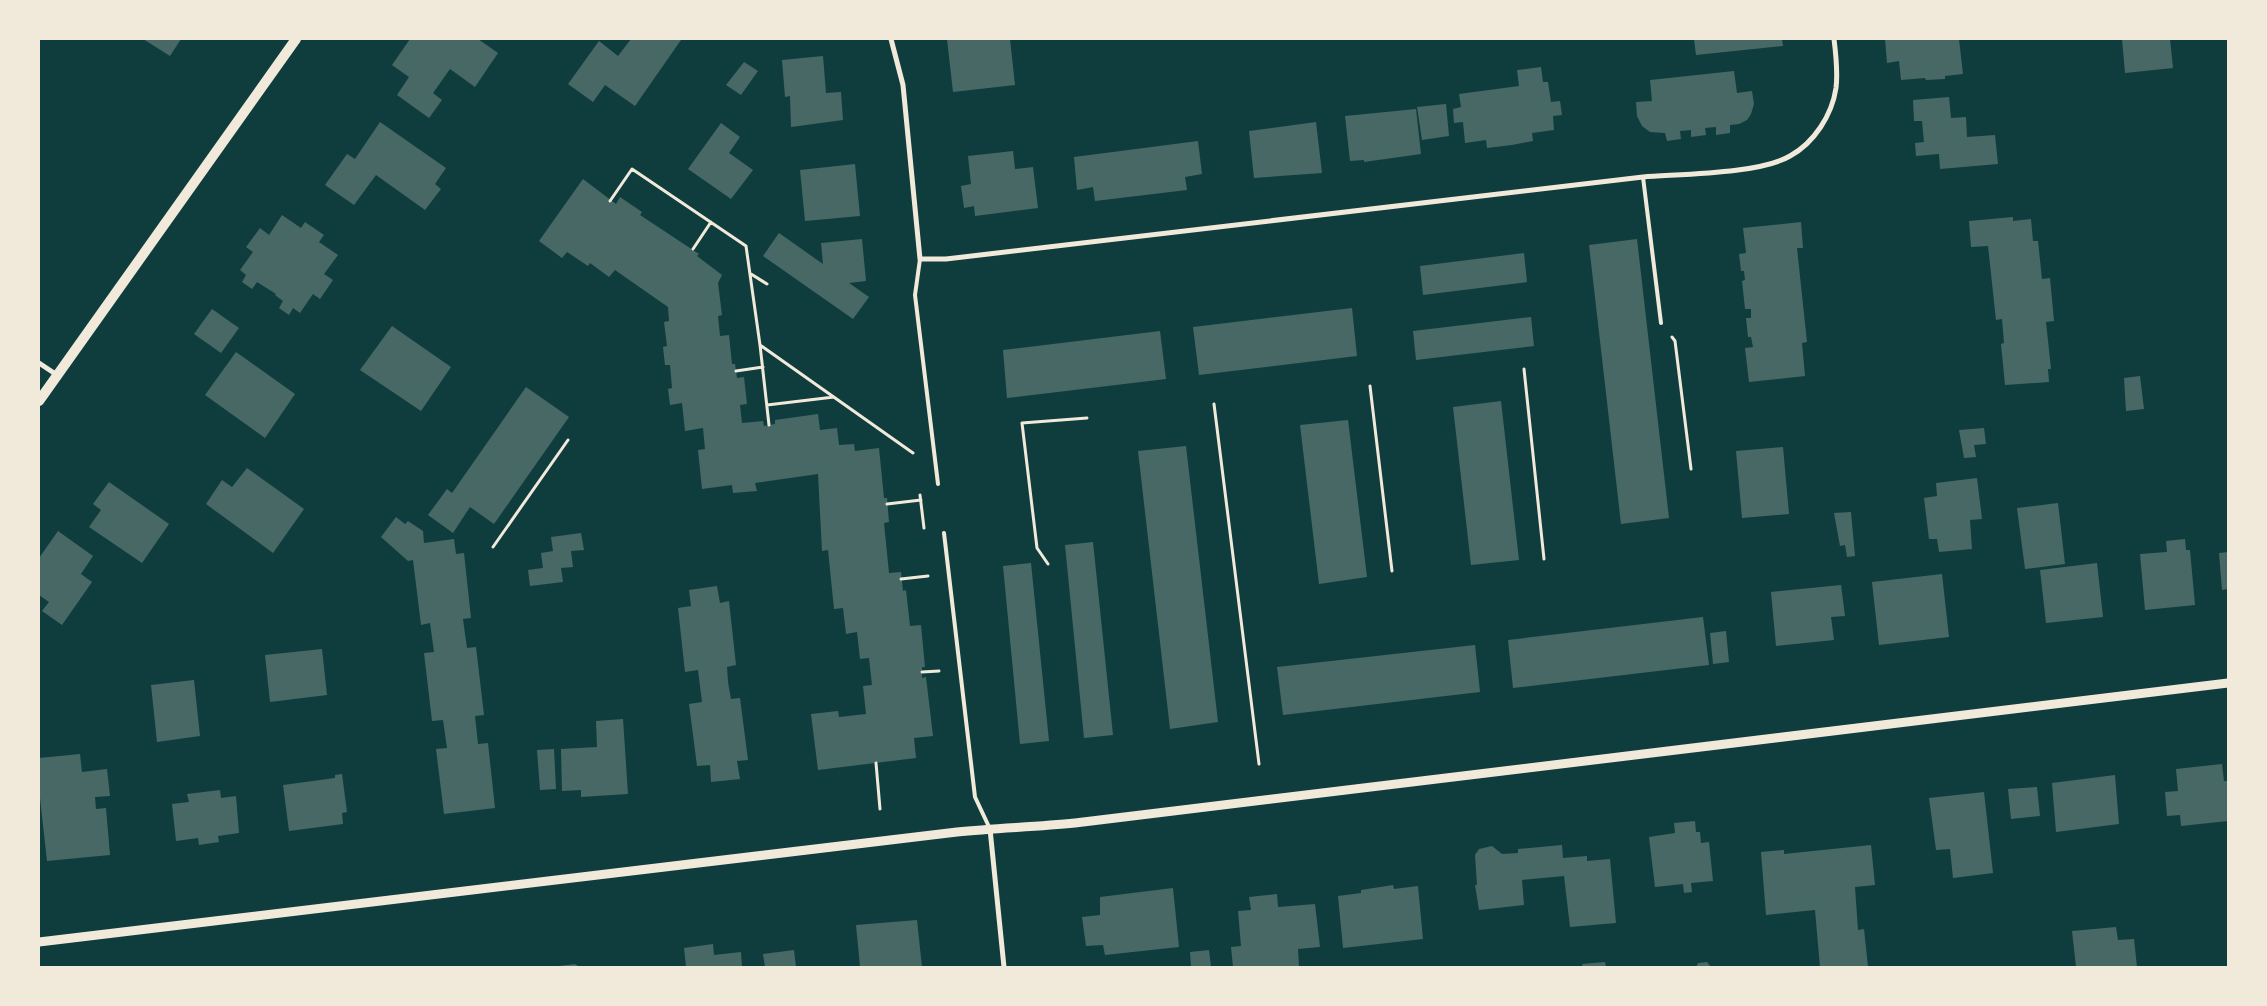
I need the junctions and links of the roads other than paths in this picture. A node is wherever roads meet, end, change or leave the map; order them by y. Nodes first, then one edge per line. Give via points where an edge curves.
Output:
1 (296, 39) edge
2 (891, 39) edge
3 (1834, 39) edge
4 (1643, 177) junction
5 (920, 259) junction
6 (1661, 323) road end
7 (39, 363) edge
8 (56, 376) junction
9 (39, 401) edge
10 (938, 484) dead end
11 (944, 533) dead end
12 (2228, 682) edge
13 (990, 829) junction
14 (39, 942) edge
15 (1004, 967) edge

1 - 8 main road
2 - 5 street via 903,85
3 - 4 street via 1836,89 1829,113 1819,130 1790,156 1770,164
4 - 5 street via 963,257
4 - 6 lane
5 - 10 lane via 915,295
7 - 8 street
8 - 9 main road
11 - 13 lane via 975,797
12 - 13 street via 1075,823
13 - 14 street
13 - 15 street

